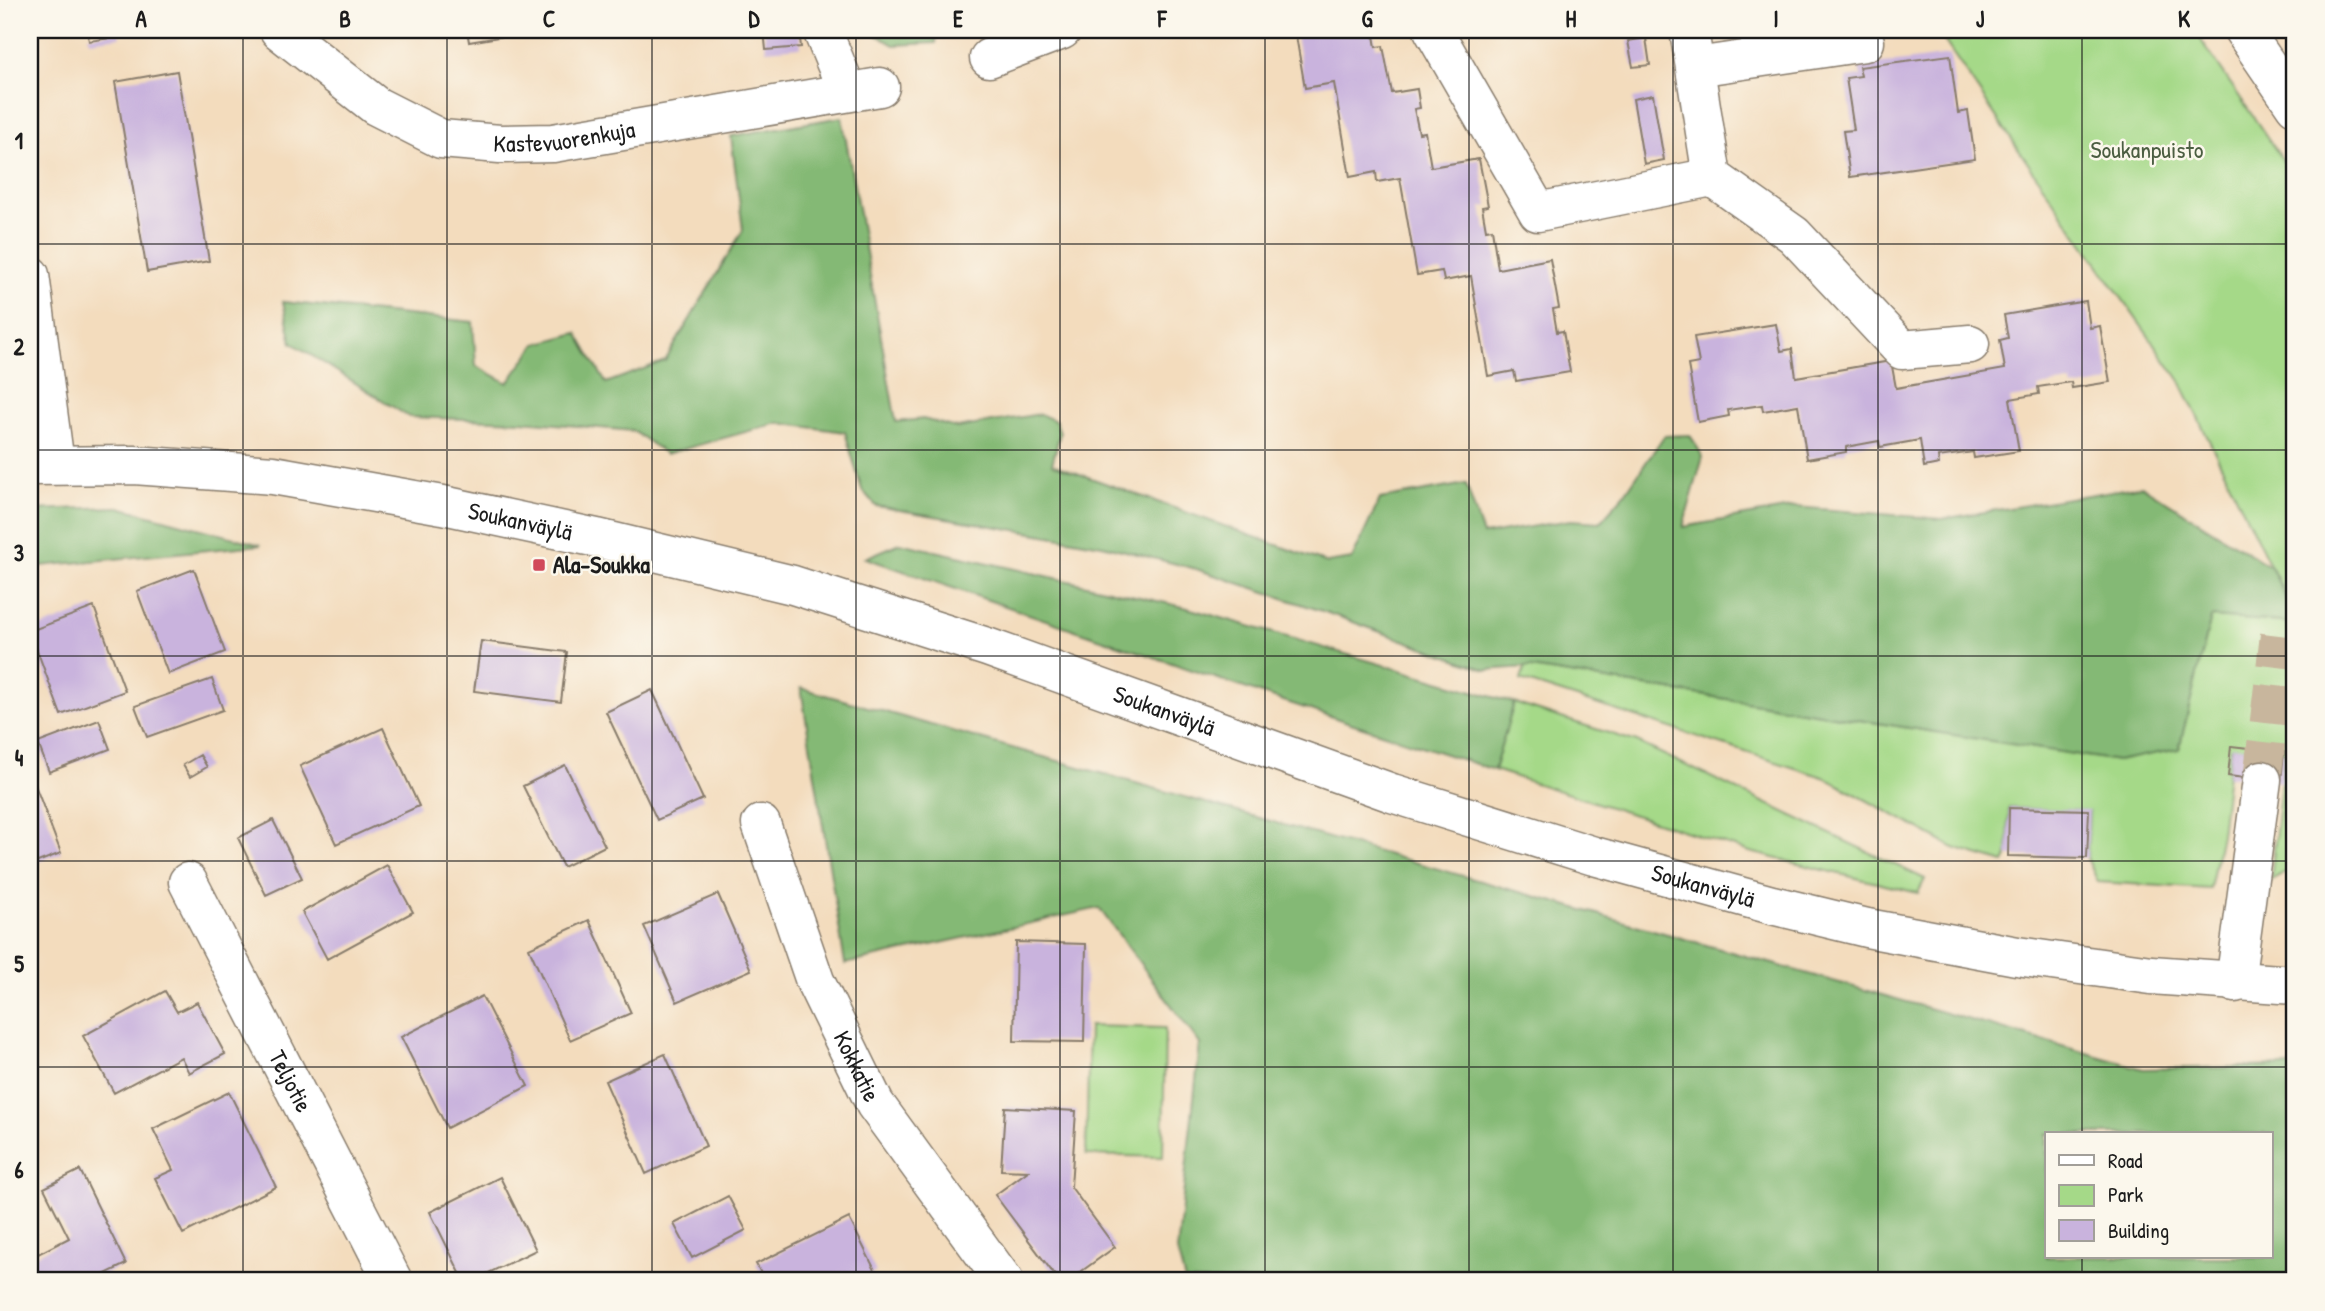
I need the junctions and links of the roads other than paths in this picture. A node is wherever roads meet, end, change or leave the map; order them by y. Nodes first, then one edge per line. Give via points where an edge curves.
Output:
1 (278, 30) edge
2 (822, 30) edge
3 (1062, 30) edge
4 (1433, 30) edge
5 (1689, 30) edge
6 (2243, 30) edge
7 (1865, 42) dead end
8 (989, 58) dead end
9 (1696, 67) junction
10 (2295, 106) edge
11 (1712, 177) junction
12 (30, 275) edge
13 (1970, 344) dead end
14 (42, 465) edge
15 (2262, 780) tunnel mouth
16 (761, 824) dead end
17 (188, 882) dead end
18 (2235, 983) junction
19 (2295, 985) edge
20 (393, 1281) edge
21 (1004, 1281) edge

1 - 2 main road, Kastevuorenkuja via 376,106 441,139 500,144 553,143 863,90 841,76
3 - 8 main road
4 - 11 main road via 1538,212
5 - 9 main road
6 - 10 main road
7 - 9 main road
9 - 11 main road
11 - 13 main road via 1794,236 1902,350
12 - 14 main road
14 - 18 main road, Soukanväylä via 134,465 273,475 597,538 793,585 987,648 1392,793 1721,891 1867,928 2017,956
15 - 18 main road
16 - 21 main road, Kokkatie via 815,981 874,1104
17 - 20 main road, Teljotie
18 - 19 main road, Soukanväylä

